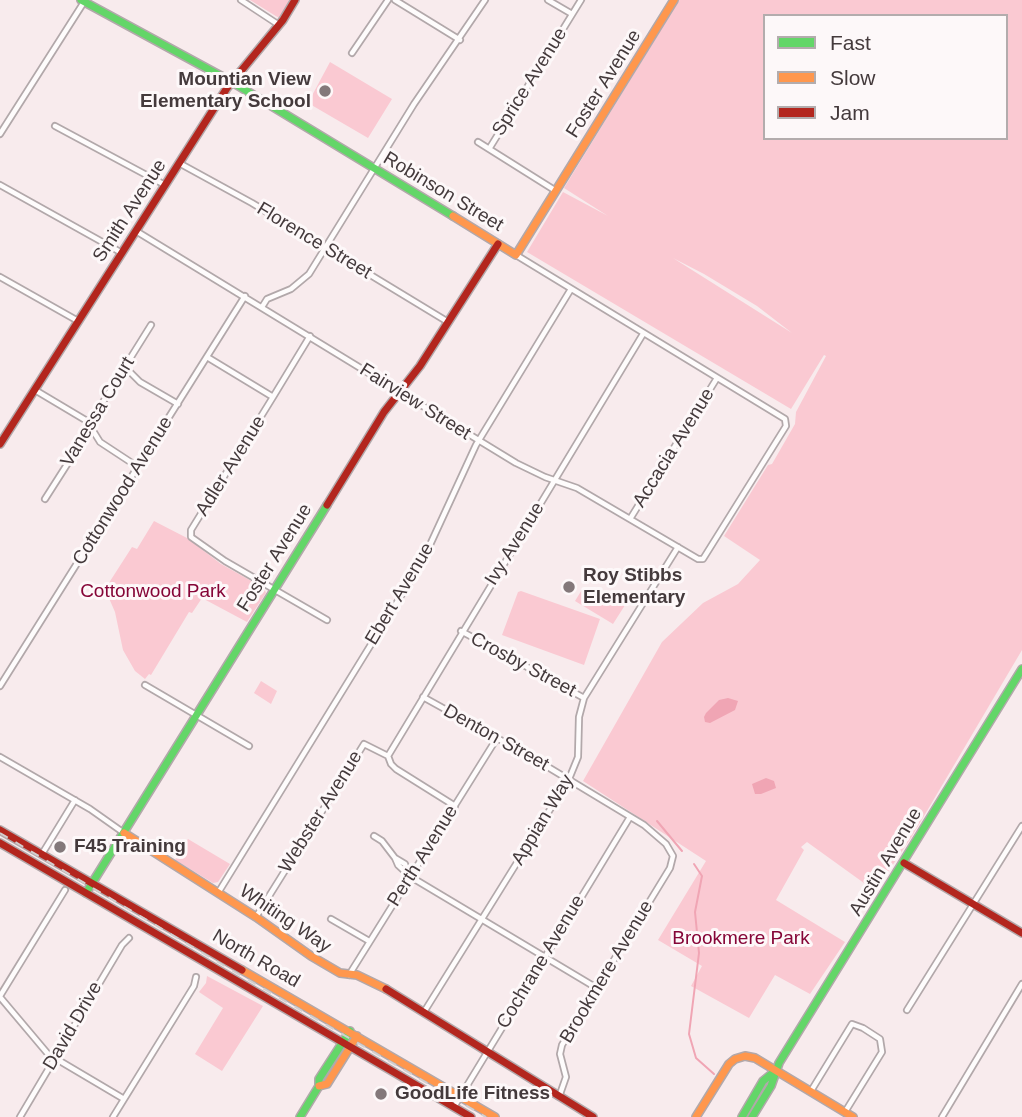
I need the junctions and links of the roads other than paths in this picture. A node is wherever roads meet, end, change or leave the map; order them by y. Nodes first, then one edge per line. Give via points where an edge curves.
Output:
1 (241, 0) edge
2 (295, 0) edge
3 (388, 0) edge
4 (395, 0) edge
5 (485, 0) edge
6 (548, 0) edge
7 (581, 0) edge
8 (674, 0) edge
9 (83, 1) edge
10 (572, 15) junction
11 (279, 24) junction
12 (460, 40) junction
13 (352, 53) dead end
14 (232, 82) junction
15 (55, 126) dead end
16 (0, 134) edge
17 (478, 142) dead end
18 (489, 149) junction
19 (179, 163) junction
20 (373, 169) junction
21 (0, 185) edge
22 (165, 185) junction
23 (556, 191) junction
24 (136, 231) junction
25 (498, 244) junction
26 (326, 247) junction
27 (122, 253) junction
28 (516, 255) junction
29 (0, 278) edge
30 (571, 289) junction
31 (244, 296) junction
32 (262, 307) junction
33 (78, 321) junction
34 (448, 322) junction
35 (151, 326) dead end
36 (643, 334) junction
37 (310, 337) junction
38 (207, 357) junction
39 (125, 367) junction
40 (717, 378) junction
41 (34, 390) junction
42 (399, 393) junction
43 (273, 397) junction
44 (177, 404) junction
45 (92, 430) junction
46 (478, 441) junction
47 (0, 444) edge
48 (138, 467) junction
49 (554, 480) junction
50 (45, 499) dead end
51 (630, 519) junction
52 (678, 547) junction
53 (702, 560) joint
54 (274, 589) junction
55 (327, 620) dead end
56 (461, 631) junction
57 (1022, 669) edge
58 (2, 679) edge
59 (145, 685) dead end
60 (0, 686) edge
61 (423, 697) junction
62 (584, 698) junction
63 (197, 716) junction
64 (497, 738) junction
65 (249, 746) dead end
66 (388, 756) junction
67 (0, 757) edge
68 (569, 779) junction
69 (75, 800) junction
70 (455, 806) junction
71 (630, 817) junction
72 (1022, 826) edge
73 (0, 830) edge
74 (124, 833) junction
75 (374, 836) dead end
76 (0, 843) edge
77 (671, 851) joint
78 (42, 854) junction
79 (904, 863) junction
80 (409, 875) junction
81 (92, 883) junction
82 (65, 890) dead end
83 (86, 893) junction
84 (218, 893) junction
85 (972, 904) junction
86 (256, 917) junction
87 (331, 919) dead end
88 (481, 919) junction
89 (1022, 933) edge
90 (129, 938) dead end
91 (369, 941) junction
92 (545, 956) junction
93 (349, 975) junction
94 (196, 977) dead end
95 (1022, 985) edge
96 (595, 987) junction
97 (0, 996) edge
98 (907, 1010) dead end
99 (424, 1012) junction
100 (353, 1033) junction
101 (346, 1044) junction
102 (486, 1052) junction
103 (55, 1059) junction
104 (775, 1070) junction
105 (810, 1092) junction
106 (460, 1096) junction
107 (559, 1097) junction
108 (124, 1099) junction
109 (454, 1107) junction
110 (845, 1112) junction
111 (20, 1117) edge
112 (113, 1117) edge
113 (300, 1117) edge
114 (471, 1117) edge
115 (495, 1117) edge
116 (593, 1117) edge
117 (696, 1117) edge
118 (742, 1117) edge
119 (752, 1117) edge
120 (853, 1117) edge
121 (942, 1117) edge

1 - 11 street
2 - 11 street, Smith Avenue
3 - 13 street
4 - 12 street
5 - 12 street
6 - 10 street, Sprice Avenue
7 - 10 street, Sprice Avenue
8 - 23 street, Foster Avenue
9 - 14 street, Robinson Street
9 - 16 street
10 - 18 street, Sprice Avenue
11 - 14 street, Smith Avenue
12 - 20 street
14 - 19 street, Smith Avenue
14 - 20 street, Robinson Street
15 - 22 street
17 - 18 street, Sprice Avenue
18 - 23 street, Sprice Avenue
19 - 22 street, Smith Avenue
19 - 26 street, Florence Street
20 - 25 street, Robinson Street
20 - 26 street
21 - 27 street
22 - 24 street, Smith Avenue
23 - 28 street, Foster Avenue
24 - 27 street, Smith Avenue
24 - 31 street, Fairview Street
25 - 28 street, Robinson Street
25 - 34 street, Foster Avenue
26 - 32 street via 309,274
26 - 34 street, Florence Street
27 - 33 street, Smith Avenue
28 - 30 street, Robinson Street
29 - 33 street
30 - 36 street, Robinson Street
30 - 46 street, Ebert Avenue
31 - 32 street, Fairview Street
31 - 38 street, Cottonwood Avenue
32 - 37 street, Fairview Street
33 - 41 street, Smith Avenue
34 - 42 street, Foster Avenue
35 - 39 street, Vanessa Court
36 - 40 street, Robinson Street
36 - 49 street, Ivy Avenue
37 - 42 street, Fairview Street
37 - 43 street, Adler Avenue
38 - 43 street, Adler Avenue
38 - 44 street, Cottonwood Avenue
39 - 44 street via 140,382
39 - 45 street, Vanessa Court via 93,418
40 - 51 street, Accacia Avenue
40 - 53 street, Robinson Street via 784,417 786,426
41 - 45 street via 87,421
41 - 47 street, Smith Avenue
42 - 46 street, Fairview Street
42 - 54 street, Foster Avenue
43 - 54 street, Adler Avenue via 190,535
44 - 48 street, Cottonwood Avenue
45 - 48 street via 102,444
45 - 50 street, Vanessa Court
46 - 49 street, Fairview Street
46 - 84 street, Ebert Avenue via 423,560
48 - 58 street, Cottonwood Avenue
49 - 51 street, Fairview Street
49 - 56 street, Ivy Avenue
51 - 52 street, Fairview Street
52 - 53 street, Fairview Street
52 - 62 street, Appian Way
54 - 55 street
54 - 63 street, Foster Avenue
56 - 61 street, Ivy Avenue
56 - 62 street, Crosby Street
57 - 79 street, Austin Avenue
58 - 60 street, Cottonwood Avenue
59 - 63 street
61 - 64 street, Denton Street
61 - 66 street, Ivy Avenue
62 - 68 street, Appian Way via 578,757
63 - 65 street
63 - 74 street, Foster Avenue
64 - 68 street, Denton Street
64 - 70 street, Perth Avenue
66 - 70 street via 396,769
66 - 86 street, Webster Avenue via 364,744
67 - 69 street, Whiting Way
68 - 71 street, Denton Street
68 - 88 street, Appian Way
69 - 74 street, Whiting Way
69 - 78 street
70 - 80 street, Perth Avenue
71 - 77 street, Denton Street
71 - 92 street, Cochrane Avenue
72 - 85 street
73 - 78 street, North Road
74 - 81 street, Foster Avenue
74 - 84 street, Whiting Way
75 - 80 street via 405,864
76 - 83 street, North Road
77 - 96 street, Brookmere Avenue via 670,868
78 - 81 street, North Road
79 - 85 street
79 - 104 street, Austin Avenue
80 - 88 street
80 - 91 street, Perth Avenue
81 - 83 street, Foster Avenue
81 - 100 street, North Road
82 - 97 street
83 - 101 street, North Road
84 - 86 street, Whiting Way
85 - 89 street
85 - 98 street
86 - 93 street, Whiting Way via 311,956
87 - 91 street
88 - 92 street
88 - 99 street, Appian Way
90 - 103 street, David Drive via 121,944
91 - 93 street, Perth Avenue
92 - 96 street
92 - 102 street, Cochrane Avenue
93 - 99 street, Whiting Way via 376,983
94 - 108 street
95 - 121 street
96 - 107 street, Brookmere Avenue via 560,1047 566,1077
97 - 103 street
99 - 102 street, Whiting Way
100 - 101 street
100 - 106 street, North Road
101 - 109 street, North Road
101 - 113 street via 327,1084 319,1086
102 - 106 street, Cochrane Avenue
102 - 107 street, Whiting Way
103 - 108 street
103 - 111 street, David Drive
104 - 105 street
104 - 117 street via 751,1057 735,1059
104 - 118 street, Austin Avenue via 763,1081
104 - 119 street, Austin Avenue
105 - 110 street
105 - 110 street via 852,1024 880,1039 882,1052
106 - 109 street, Cochrane Avenue
106 - 115 street, North Road
107 - 116 street, Whiting Way
108 - 112 street
109 - 114 street, North Road
110 - 120 street

